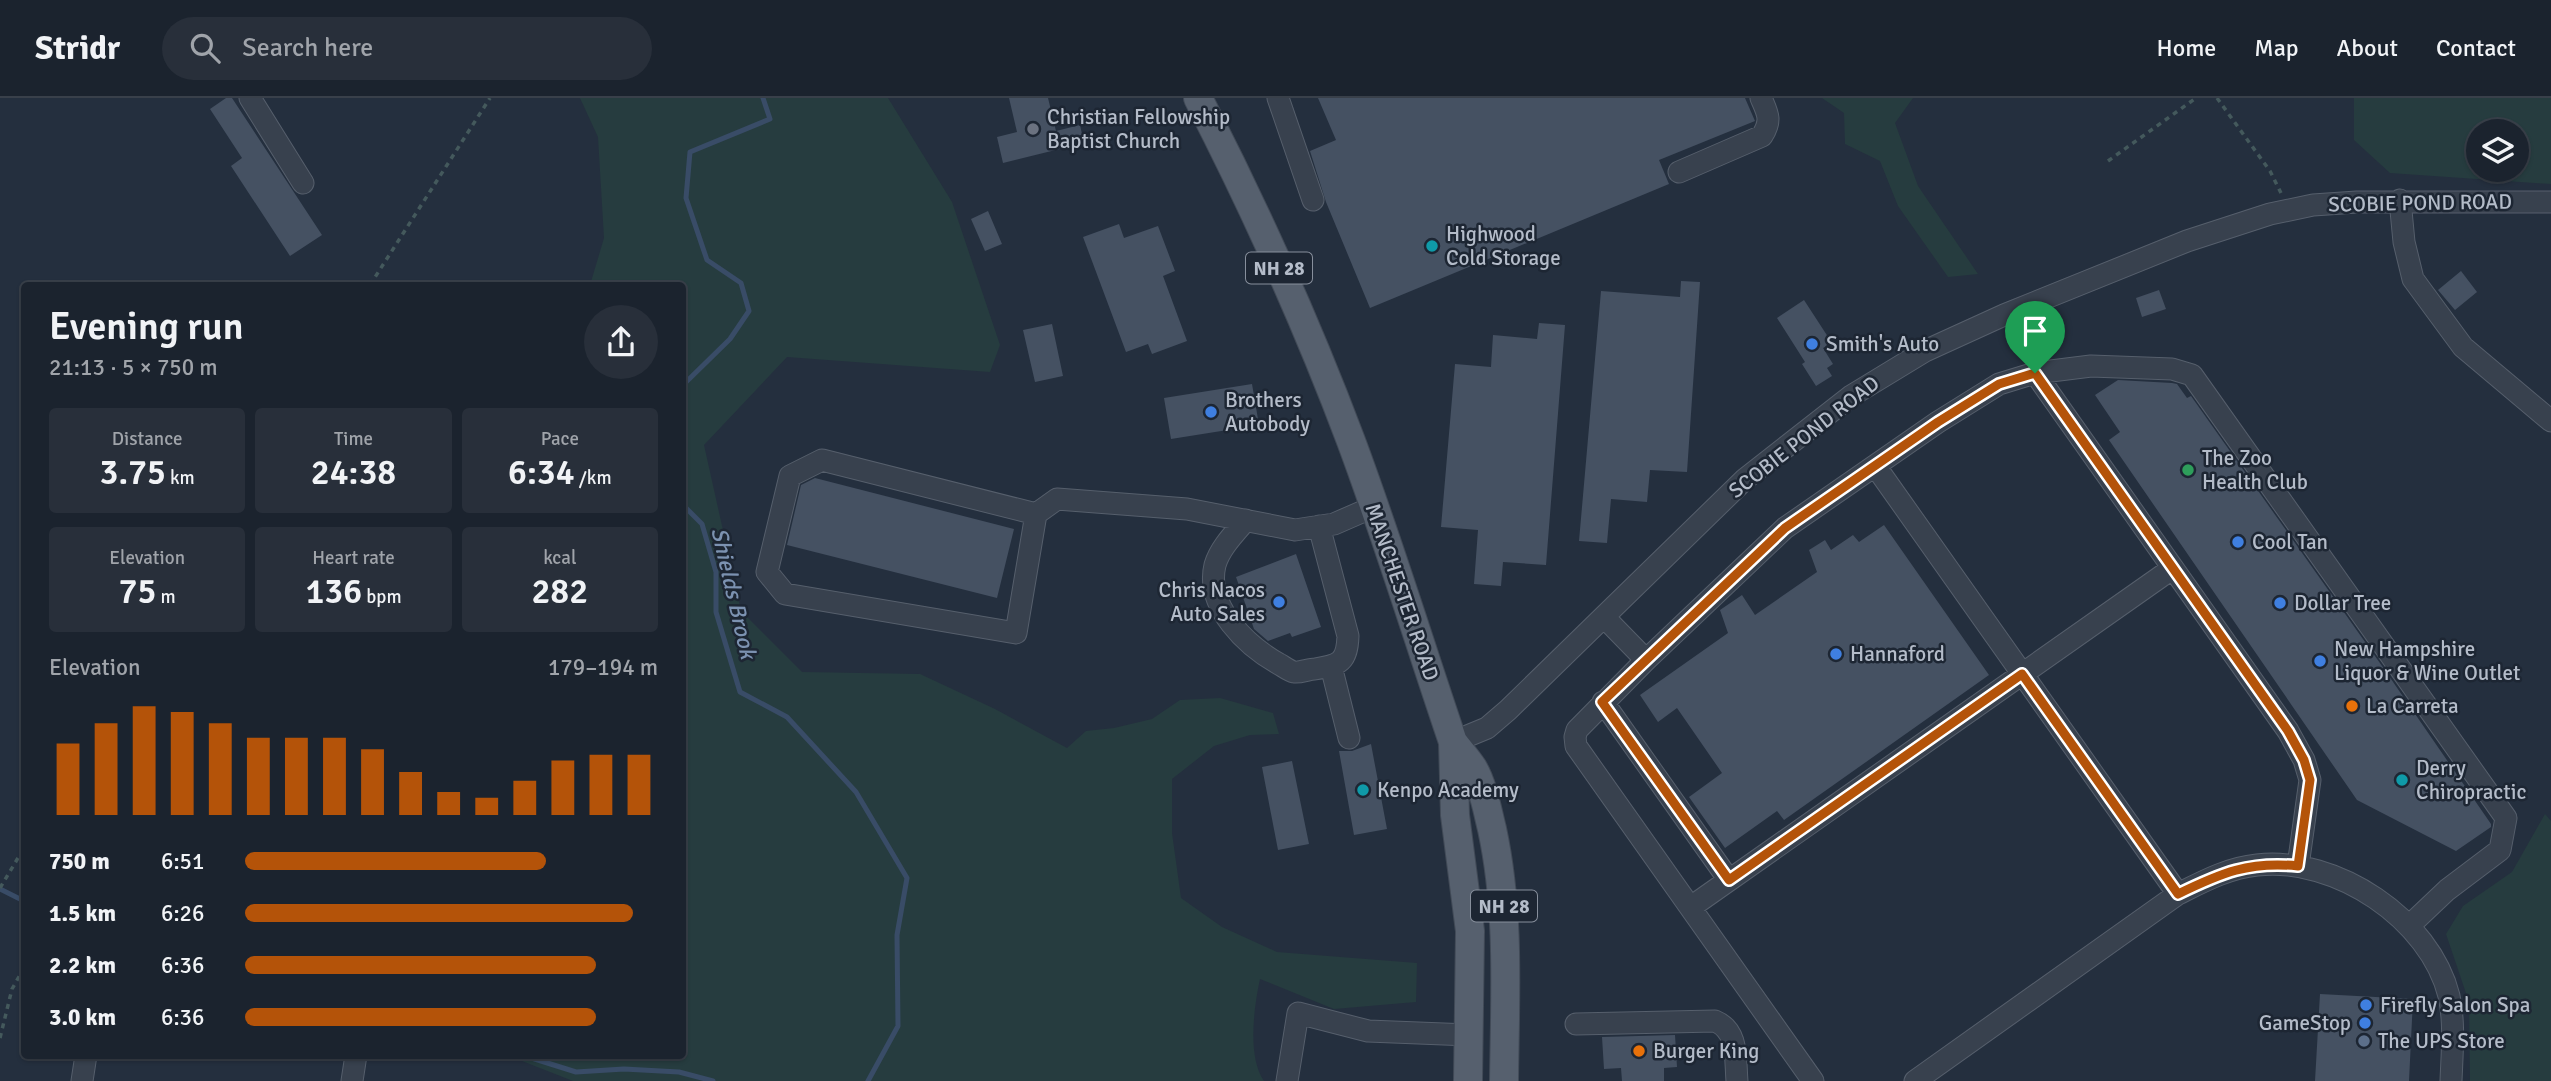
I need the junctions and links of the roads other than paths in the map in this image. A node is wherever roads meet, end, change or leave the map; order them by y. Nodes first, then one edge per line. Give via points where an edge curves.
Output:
1 (250, 98) edge
2 (1198, 98) edge
3 (1278, 98) edge
4 (1760, 98) edge
5 (1679, 172) dead end
6 (303, 183) dead end
7 (1313, 200) dead end
8 (2400, 200) junction
9 (2551, 202) edge
10 (2035, 373) junction
11 (2551, 421) edge
12 (1875, 467) junction
13 (1373, 507) junction
14 (1036, 514) junction
15 (1246, 520) junction
16 (1319, 526) junction
17 (2173, 568) junction
18 (1604, 617) junction
19 (1646, 660) junction
20 (1331, 666) junction
21 (2022, 674) junction
22 (1602, 702) junction
23 (1349, 738) dead end
24 (1453, 742) junction
25 (2298, 866) junction
26 (1729, 880) junction
27 (2178, 894) junction
28 (1691, 907) junction
29 (2409, 926) junction
30 (1576, 1024) dead end
31 (1469, 1035) junction
32 (85, 1059) edge
33 (355, 1059) edge
34 (1506, 1075) edge
35 (82, 1081) edge
36 (352, 1081) edge
37 (1287, 1081) edge
38 (1468, 1081) edge
39 (1737, 1081) edge
40 (1813, 1081) edge
41 (1914, 1081) edge
42 (2451, 1081) edge

1 - 6 street
2 - 13 main road, MANCHESTER ROAD / NH 28 via 1284,279
3 - 7 street
4 - 5 street via 1769,126 1762,136
8 - 9 street, SCOBIE POND ROAD
8 - 11 street via 2413,279 2463,347
8 - 18 street, SCOBIE POND ROAD via 2313,205 2228,226 1925,351 1815,423 1745,479
10 - 12 street via 1999,384
10 - 17 street
10 - 29 street via 2091,366 2172,369 2192,375 2506,818 2500,850
12 - 19 street via 1785,528
12 - 21 street
13 - 16 street
13 - 24 main road, MANCHESTER ROAD / NH 28
14 - 14 street via 822,460 790,476 767,572 785,594 1016,633
14 - 15 street via 1057,499 1187,509
15 - 16 street via 1295,530
15 - 20 street via 1220,552 1214,568 1222,609 1250,644 1294,672
16 - 20 street via 1348,636 1347,652
17 - 21 street
17 - 25 street via 2304,760 2310,780
18 - 19 street
18 - 24 street, SCOBIE POND ROAD via 1487,728
19 - 22 street
20 - 23 street
21 - 26 street
21 - 27 street
22 - 26 street
22 - 28 street via 1577,730 1576,746
24 - 31 main road, MANCHESTER ROAD / NH 28 via 1455,815 1470,931
24 - 34 main road, MANCHESTER ROAD / NH 28 via 1473,768 1480,787 1503,891
25 - 27 street via 2237,868
25 - 29 street via 2351,884 2382,902
26 - 28 street
27 - 41 street
28 - 40 street
29 - 42 street via 2436,965 2448,995 2453,1030
30 - 39 street via 1715,1021 1732,1037
31 - 37 street via 1368,1031 1298,1013
31 - 38 main road, MANCHESTER ROAD / NH 28
32 - 35 street
33 - 36 street

